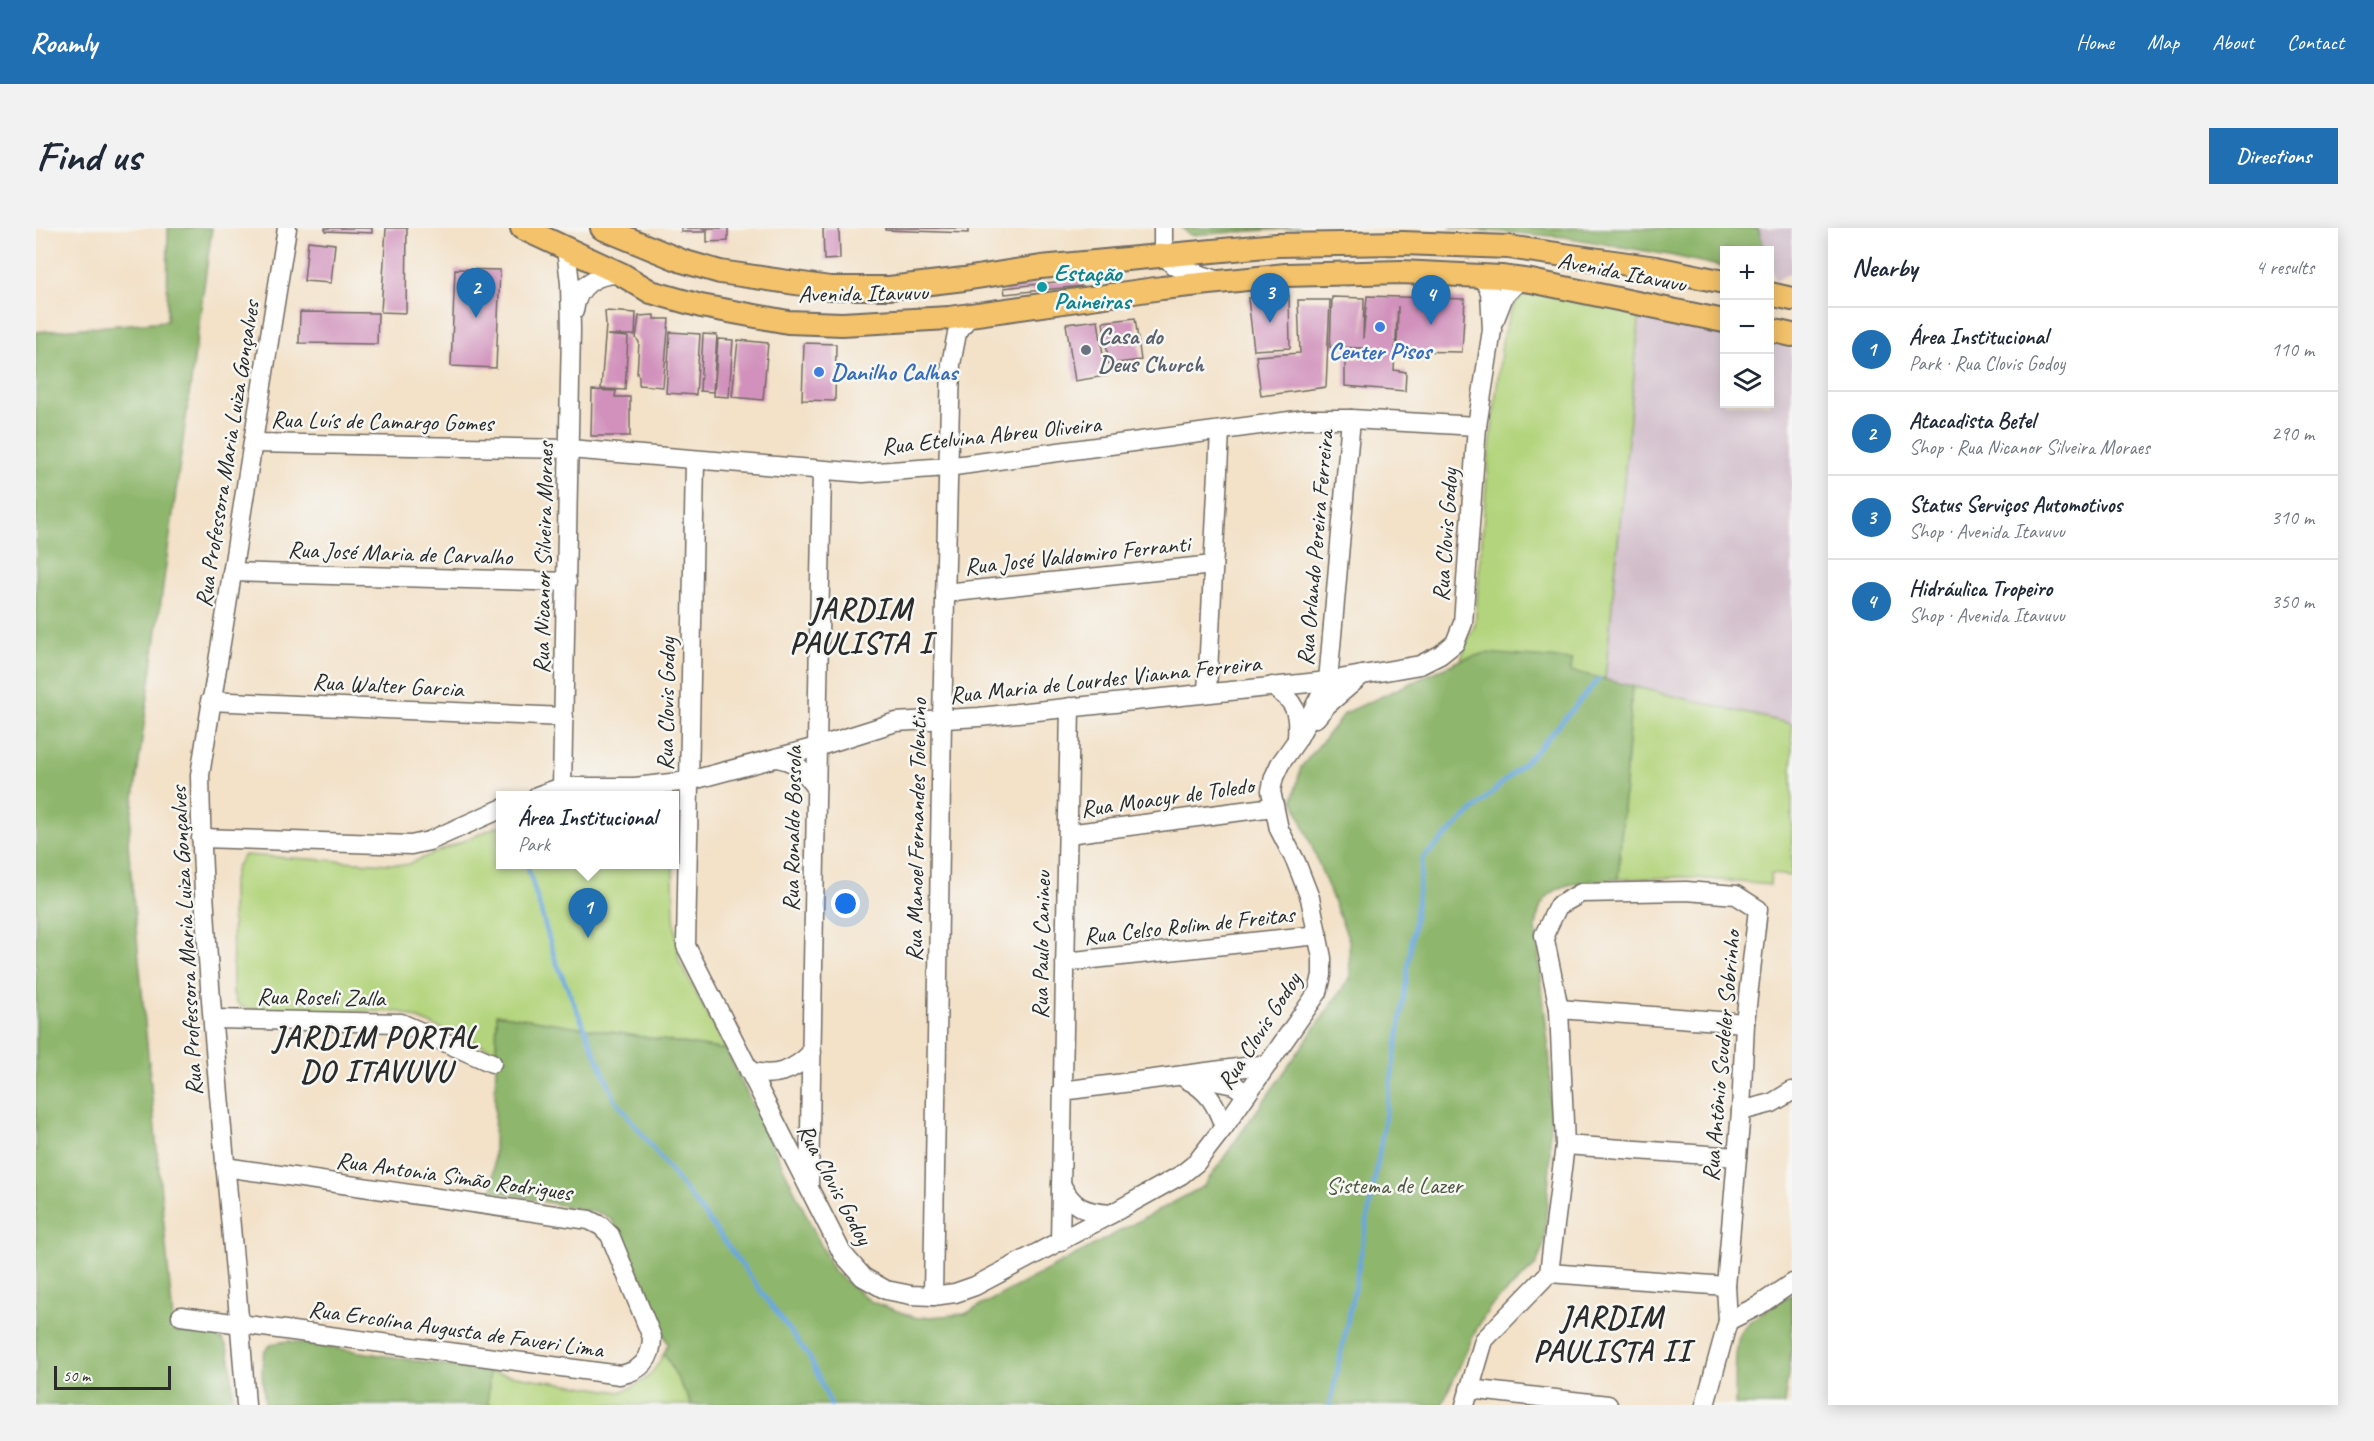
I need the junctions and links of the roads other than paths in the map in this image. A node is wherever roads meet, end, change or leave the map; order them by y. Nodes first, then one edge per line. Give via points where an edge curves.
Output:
1 (287, 228) edge
2 (522, 228) edge
3 (1163, 228) edge
4 (612, 230) edge
5 (562, 239) edge
6 (1163, 254) junction
7 (605, 272) junction
8 (1478, 276) junction
9 (1520, 280) junction
10 (1720, 281) edge
11 (1221, 282) junction
12 (1774, 295) edge
13 (1792, 299) edge
14 (970, 315) junction
15 (926, 320) junction
16 (1720, 320) edge
17 (572, 330) junction
18 (1492, 330) junction
19 (1774, 331) edge
20 (1792, 335) edge
21 (951, 364) junction
22 (1351, 419) junction
23 (1477, 426) junction
24 (1220, 431) junction
25 (253, 443) junction
26 (509, 448) joint
27 (569, 449) junction
28 (695, 461) junction
29 (947, 467) junction
30 (822, 471) junction
31 (1213, 565) junction
32 (232, 572) junction
33 (567, 582) junction
34 (945, 593) junction
35 (1209, 656) junction
36 (1362, 675) junction
37 (1333, 680) junction
38 (1272, 686) junction
39 (1238, 690) junction
40 (1207, 693) junction
41 (210, 701) junction
42 (1327, 705) junction
43 (1070, 707) junction
44 (818, 710) junction
45 (564, 717) junction
46 (942, 719) junction
47 (853, 736) junction
48 (1297, 740) junction
49 (817, 747) junction
50 (774, 758) junction
51 (689, 781) junction
52 (562, 787) junction
53 (816, 787) junction
54 (550, 791) edge
55 (1273, 807) junction
56 (496, 811) edge
57 (1068, 834) junction
58 (201, 838) junction
59 (1318, 935) junction
60 (1065, 962) junction
61 (1559, 1009) junction
62 (214, 1019) junction
63 (1745, 1023) junction
64 (812, 1052) junction
65 (492, 1063) dead end
66 (1268, 1064) junction
67 (749, 1071) junction
68 (1181, 1077) junction
69 (1792, 1090) edge
70 (1062, 1091) junction
71 (1247, 1094) junction
72 (1741, 1110) junction
73 (1224, 1127) junction
74 (1565, 1145) junction
75 (1737, 1157) junction
76 (225, 1167) junction
77 (1061, 1184) junction
78 (809, 1188) junction
79 (1111, 1214) junction
80 (1060, 1242) junction
81 (1549, 1273) junction
82 (1792, 1283) edge
83 (1726, 1286) junction
84 (634, 1292) joint
85 (933, 1296) junction
86 (181, 1316) dead end
87 (1728, 1321) junction
88 (240, 1323) junction
89 (1467, 1397) edge
90 (246, 1405) edge
91 (1608, 1405) edge
92 (1705, 1405) edge

1 - 25 street, Rua Professora Maria Luiza Gonçalves
2 - 5 main road, Avenida Itavuvu
3 - 6 street
4 - 6 main road, Avenida Itavuvu via 682,261 720,272 830,288 889,288
4 - 7 main road
5 - 7 main road, Avenida Itavuvu
5 - 17 street, Rua Nicanor Silveira Moraes via 570,283
6 - 10 main road, Avenida Itavuvu via 1277,245 1403,243 1508,247
6 - 11 street, Avenida Itavuvu via 1174,266
7 - 15 main road, Avenida Itavuvu via 651,292 788,322
7 - 17 street, Rua Nicanor Silveira Moraes via 582,289 575,303
8 - 9 main road, Avenida Itavuvu
8 - 11 main road, Avenida Itavuvu via 1401,272
8 - 18 street, Rua Clovis Godoy via 1490,292
9 - 16 main road, Avenida Itavuvu
9 - 18 street, Rua Clovis Godoy via 1504,296
11 - 14 main road, Avenida Itavuvu
12 - 13 main road
14 - 15 main road, Avenida Itavuvu
14 - 21 street, Rua Manoel Fernandes Tolentino via 957,333
15 - 21 street, Rua Manoel Fernandes Tolentino via 944,334
17 - 27 street, Rua Nicanor Silveira Moraes
18 - 23 street, Rua Clovis Godoy
19 - 20 main road
21 - 29 street, Rua Manoel Fernandes Tolentino
22 - 23 street, Rua Etelvina Abreu Oliveira
22 - 24 street, Rua Etelvina Abreu Oliveira via 1304,419
22 - 37 street, Rua Orlando Pereira Ferreira
23 - 36 street, Rua Clovis Godoy via 1463,623 1455,643 1420,665
24 - 29 street, Rua Etelvina Abreu Oliveira
24 - 31 street
25 - 26 street, Rua Luís de Camargo Gomes
25 - 32 street, Rua Professora Maria Luiza Gonçalves
26 - 27 street, Rua Etelvina Abreu Oliveira
27 - 28 street, Rua Etelvina Abreu Oliveira
27 - 33 street, Rua Nicanor Silveira Moraes
28 - 30 street, Rua Etelvina Abreu Oliveira
28 - 51 street, Rua Clovis Godoy
29 - 30 street, Rua Etelvina Abreu Oliveira via 862,473
29 - 34 street, Rua Manoel Fernandes Tolentino
30 - 44 street, Rua Ronaldo Bossola
31 - 34 street, Rua José Valdomiro Ferranti
31 - 35 street
32 - 33 street, Rua José Maria de Carvalho
32 - 41 street, Rua Professora Maria Luiza Gonçalves
33 - 45 street, Rua Nicanor Silveira Moraes
34 - 46 street, Rua Manoel Fernandes Tolentino
35 - 39 street via 1218,677
35 - 40 street
36 - 37 street, Rua Clovis Godoy
36 - 42 street, Rua Clovis Godoy
37 - 38 street, Rua Maria de Lourdes Vianna Ferreira
37 - 42 street, Rua Clovis Godoy
37 - 48 street, Rua Clovis Godoy
38 - 39 street, Rua Maria de Lourdes Vianna Ferreira
38 - 48 street via 1295,708
39 - 40 street, Rua Maria de Lourdes Vianna Ferreira
40 - 43 street, Rua Maria de Lourdes Vianna Ferreira
41 - 45 street, Rua Walter Garcia
41 - 58 street, Rua Professora Maria Luiza Gonçalves via 200,775
42 - 48 street, Rua Clovis Godoy
43 - 46 street, Rua Maria de Lourdes Vianna Ferreira
43 - 57 street, Rua Paulo Canineu
44 - 47 street via 826,723
44 - 49 street, Rua Ronaldo Bossola
45 - 52 street, Rua Nicanor Silveira Moraes
46 - 47 street, Rua Maria de Lourdes Vianna Ferreira via 896,722
46 - 85 street, Rua Manoel Fernandes Tolentino
47 - 49 street, Rua Maria de Lourdes Vianna Ferreira
48 - 55 street, Rua Clovis Godoy via 1274,777
49 - 50 street, Rua Maria de Lourdes Vianna Ferreira
49 - 53 street, Rua Ronaldo Bossola
50 - 51 street, Rua Maria de Lourdes Vianna Ferreira
50 - 53 street via 802,767
51 - 52 street, Rua Maria de Lourdes Vianna Ferreira via 635,787
51 - 67 street, Rua Clovis Godoy via 686,946
52 - 54 street, Rua Maria de Lourdes Vianna Ferreira
53 - 64 street, Rua Ronaldo Bossola
55 - 57 street, Rua Moacyr de Toledo
55 - 59 street, Rua Clovis Godoy via 1310,898
56 - 58 street via 429,842 411,845
57 - 60 street, Rua Paulo Canineu
58 - 62 street, Rua Professora Maria Luiza Gonçalves
59 - 60 street, Rua Celso Rolim de Freitas
59 - 66 street, Rua Clovis Godoy via 1322,958 1318,992
60 - 70 street, Rua Paulo Canineu
61 - 63 street
61 - 63 street, Rua Antônio Scudeler Sobrinho via 1544,935 1558,906 1581,893 1726,894 1736,895 1758,909
61 - 74 street, Rua Antônio Scudeler Sobrinho
62 - 65 street, Rua Roseli Zalla via 401,1023
62 - 76 street, Rua Professora Maria Luiza Gonçalves
63 - 72 street, Rua Antônio Scudeler Sobrinho
64 - 67 street via 785,1071 767,1075
64 - 78 street, Rua Ronaldo Bossola
66 - 68 street
66 - 71 street, Rua Clovis Godoy
67 - 78 street, Rua Clovis Godoy
68 - 70 street
68 - 71 street via 1223,1082
68 - 73 street via 1200,1086 1211,1097
69 - 72 street via 1772,1103
70 - 77 street, Rua Paulo Canineu
71 - 73 street, Rua Clovis Godoy
72 - 75 street, Rua Antônio Scudeler Sobrinho
73 - 79 street, Rua Clovis Godoy via 1190,1169
74 - 75 street
74 - 81 street, Rua Antônio Scudeler Sobrinho
75 - 83 street, Rua Antônio Scudeler Sobrinho
76 - 84 street, Rua Antonia Simão Rodrigues via 589,1220 610,1235
76 - 88 street, Rua Professora Maria Luiza Gonçalves
77 - 79 street via 1079,1208
77 - 80 street, Rua Paulo Canineu
78 - 85 street, Rua Clovis Godoy via 842,1253 863,1276 886,1290
79 - 80 street, Rua Clovis Godoy
80 - 85 street, Rua Clovis Godoy via 975,1286
81 - 83 street
81 - 89 street via 1484,1340
82 - 87 street
83 - 87 street, Rua Antônio Scudeler Sobrinho
84 - 88 street, Rua Ercolina Augusta de Faveri Lima via 652,1337 652,1349 641,1367 620,1375
86 - 88 street, Rua Ercolina Augusta de Faveri Lima
87 - 92 street, Rua Antônio Scudeler Sobrinho
88 - 90 street, Rua Professora Maria Luiza Gonçalves
89 - 91 street

